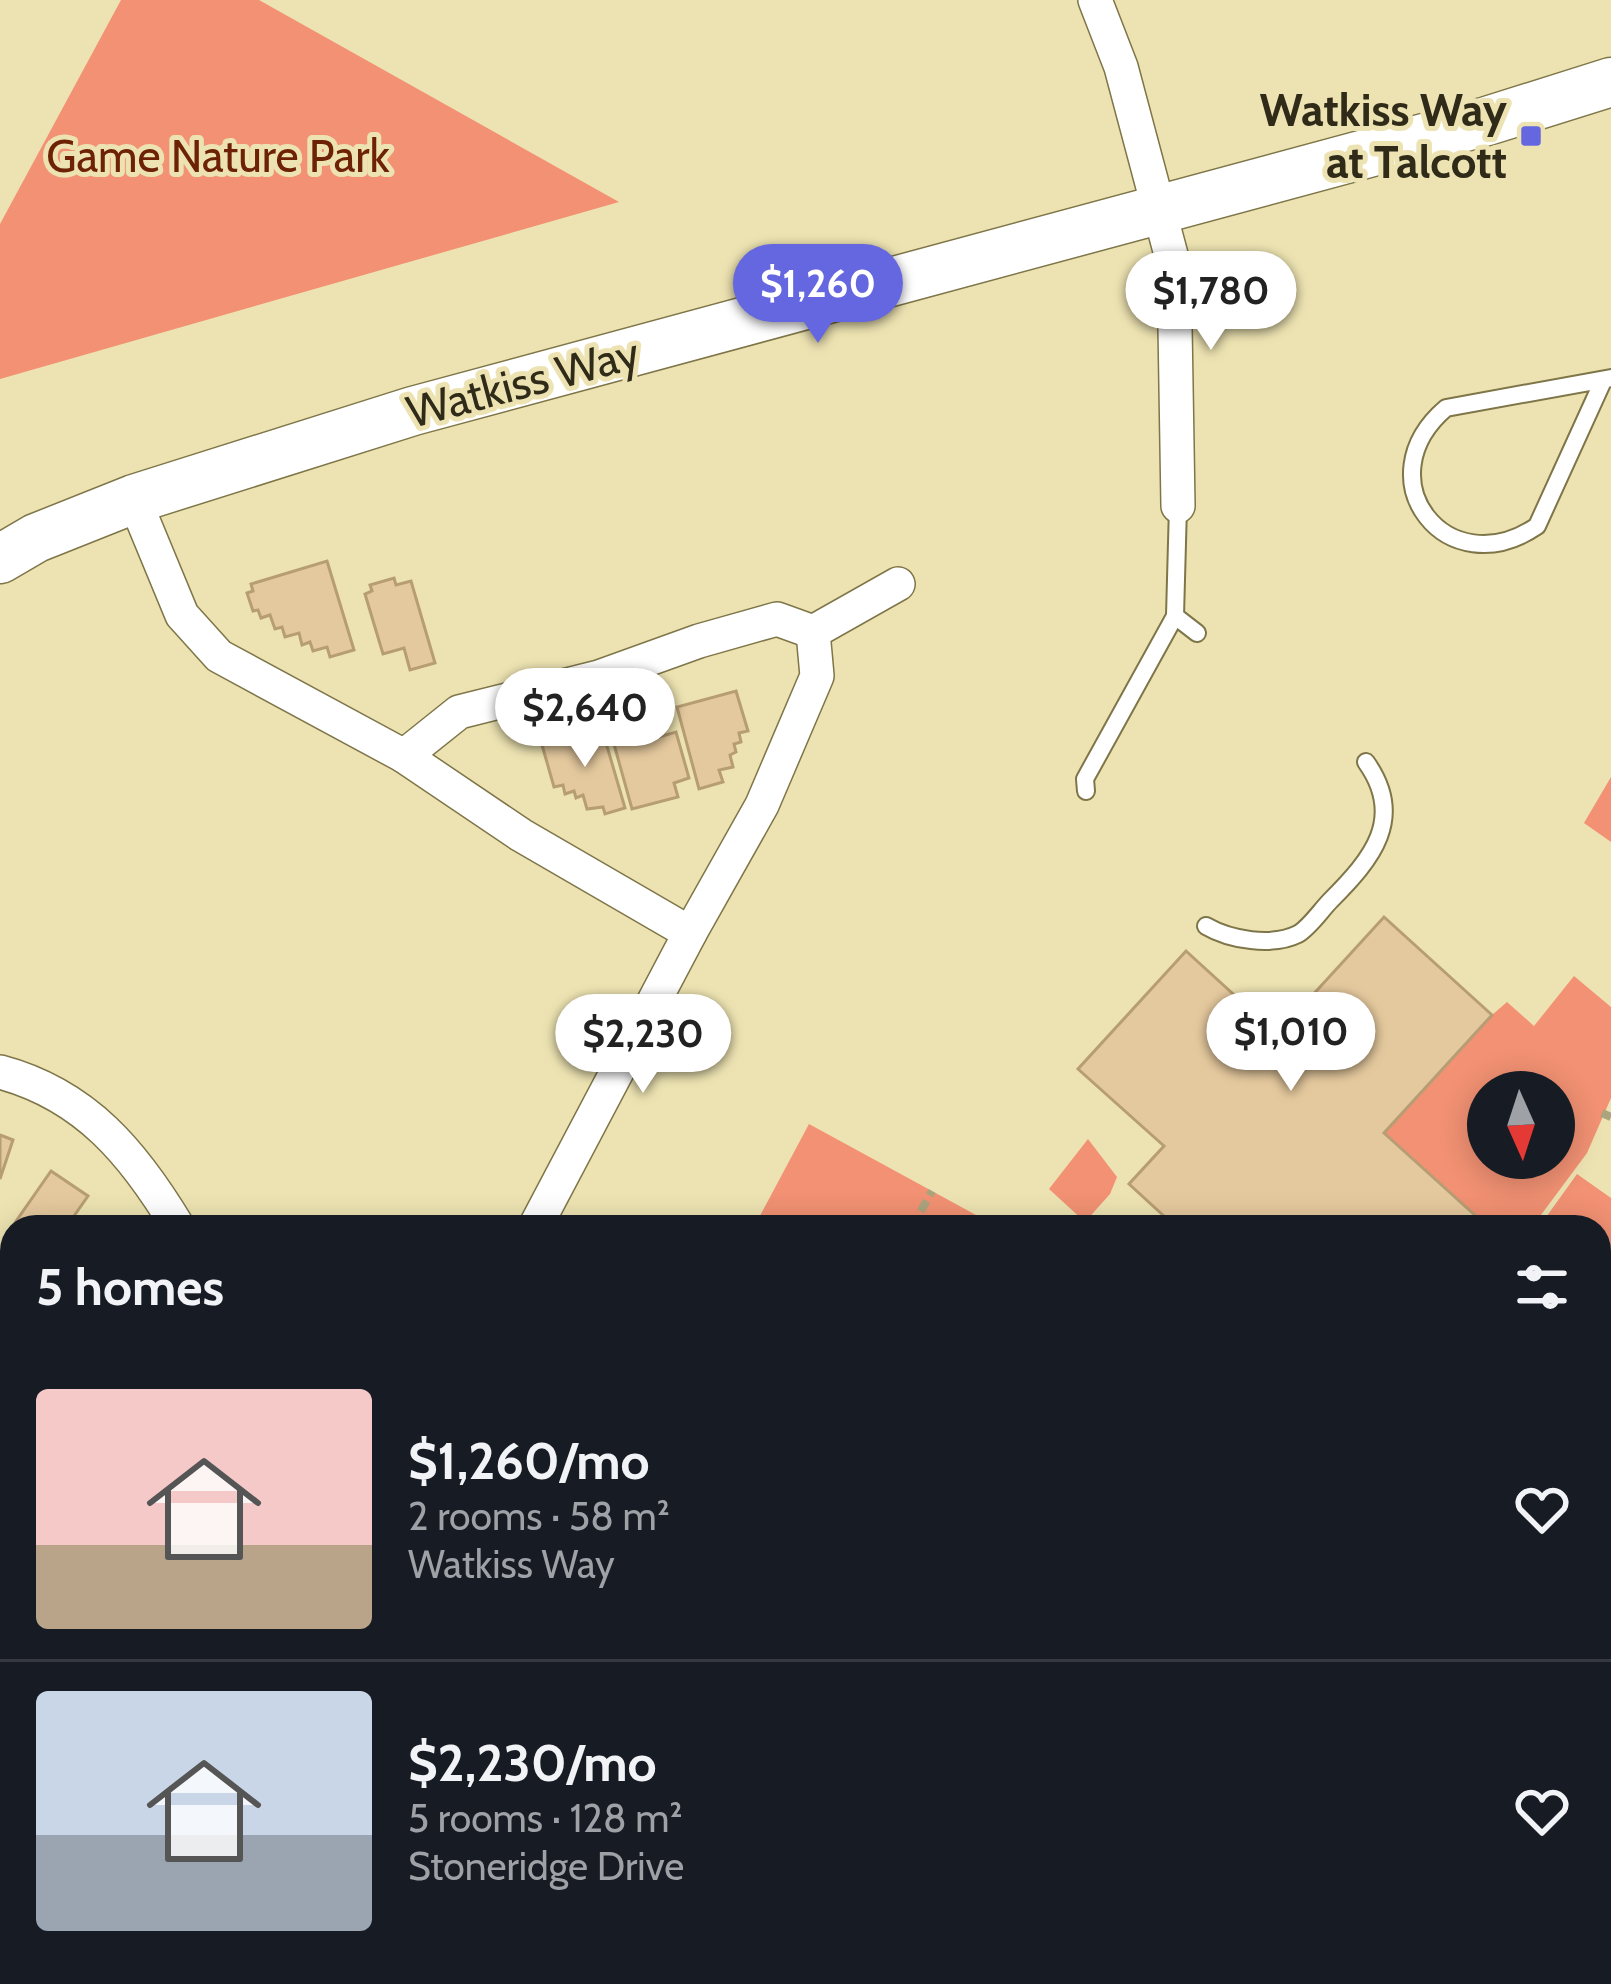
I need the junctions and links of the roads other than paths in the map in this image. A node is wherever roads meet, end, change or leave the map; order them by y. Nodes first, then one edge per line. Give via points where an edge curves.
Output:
1 (1095, 0) edge
2 (1611, 82) edge
3 (1162, 209) junction
4 (1607, 379) edge
5 (134, 499) junction
6 (1178, 506) joint
7 (0, 559) edge
8 (898, 584) dead end
9 (1175, 616) junction
10 (813, 632) junction
11 (1197, 633) dead end
12 (404, 756) junction
13 (1366, 762) dead end
14 (1087, 791) dead end
15 (1207, 926) dead end
16 (690, 933) junction
17 (0, 1072) edge
18 (171, 1215) edge
19 (542, 1215) edge

1 - 3 street
2 - 3 street, Watkiss Way
3 - 5 street, Watkiss Way via 413,411
3 - 6 street via 1174,266
4 - 4 lane via 1446,408 1417,442 1411,464 1420,507 1452,538 1474,545 1518,539 1537,526
5 - 7 street, Watkiss Way
5 - 12 street via 182,615 219,656
6 - 9 lane
8 - 10 street
9 - 11 lane
9 - 14 lane via 1085,779
10 - 12 street via 777,619 459,712
10 - 16 street via 817,676 762,805
12 - 16 street
13 - 15 lane via 1385,807 1377,846 1360,871 1298,934 1240,939
16 - 19 street
17 - 18 street via 37,1082 98,1122

